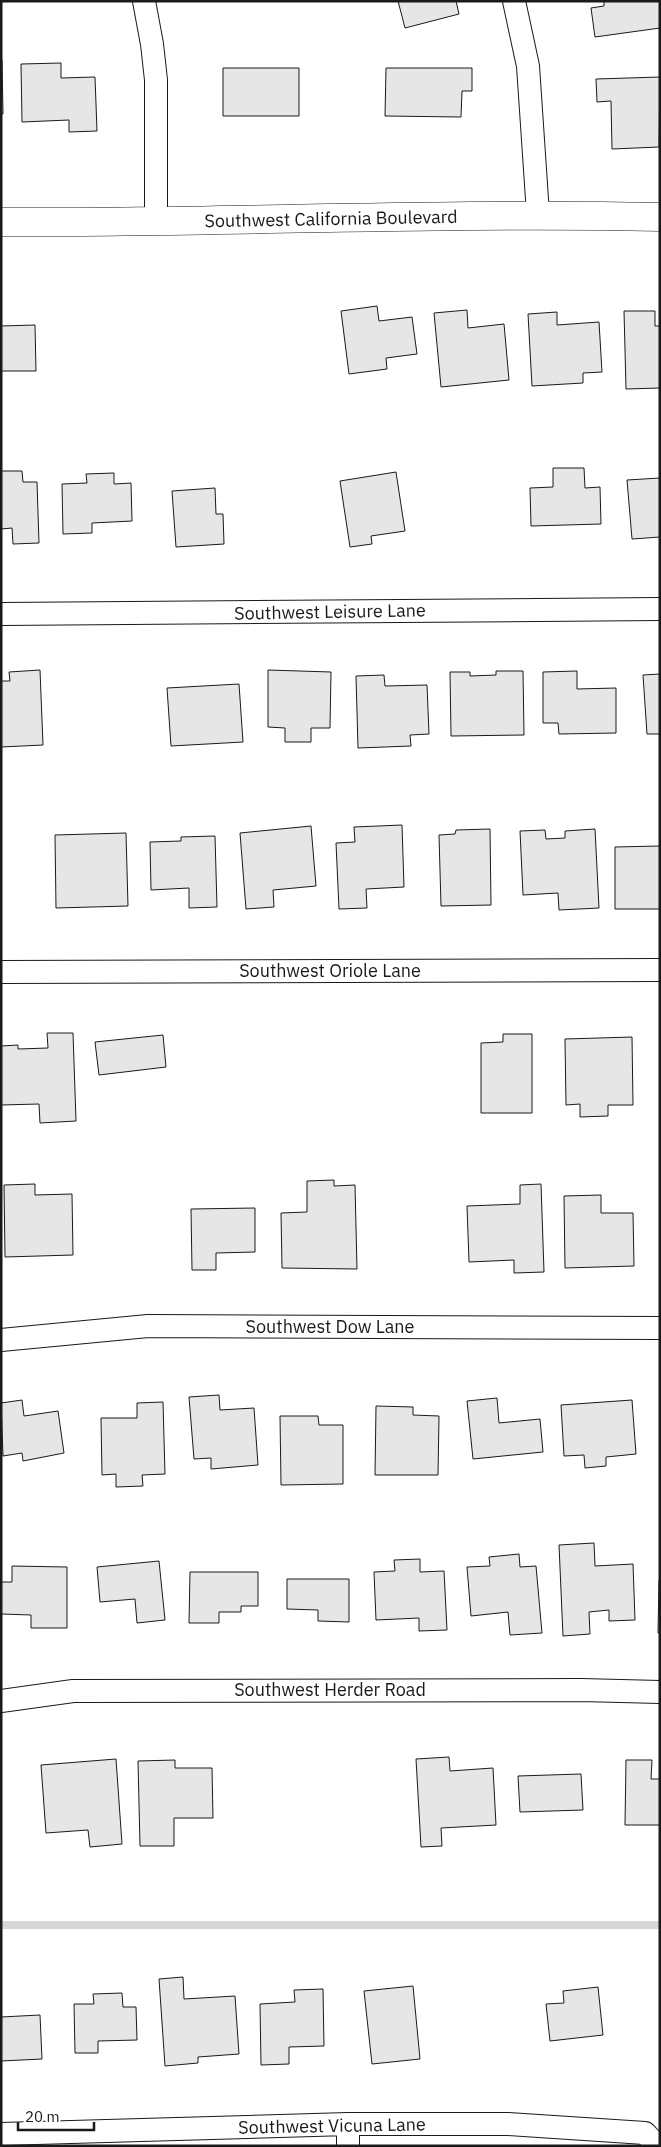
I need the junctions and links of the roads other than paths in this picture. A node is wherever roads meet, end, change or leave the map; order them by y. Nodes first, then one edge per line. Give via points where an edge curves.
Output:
1 (144, 1) edge
2 (514, 1) edge
3 (538, 214) junction
4 (660, 217) edge
5 (1, 222) edge
6 (156, 222) junction
7 (660, 609) edge
8 (1, 614) edge
9 (660, 970) edge
10 (1, 972) edge
11 (660, 1328) edge
12 (1, 1340) edge
13 (660, 1692) edge
14 (1, 1701) edge
15 (1, 2134) edge
16 (348, 2135) edge
17 (658, 2146) edge

1 - 6 street via 156,80
2 - 3 street via 528,66
3 - 4 street, Southwest California Boulevard
3 - 6 street, Southwest California Boulevard
5 - 6 street, Southwest California Boulevard
7 - 8 street, Southwest Leisure Lane
9 - 10 street, Southwest Oriole Lane
11 - 12 street, Southwest Dow Lane via 148,1326
13 - 14 street, Southwest Herder Road via 73,1690
15 - 16 street, Southwest Vicuna Lane
16 - 17 street, Southwest Vicuna Lane via 508,2124 645,2133

